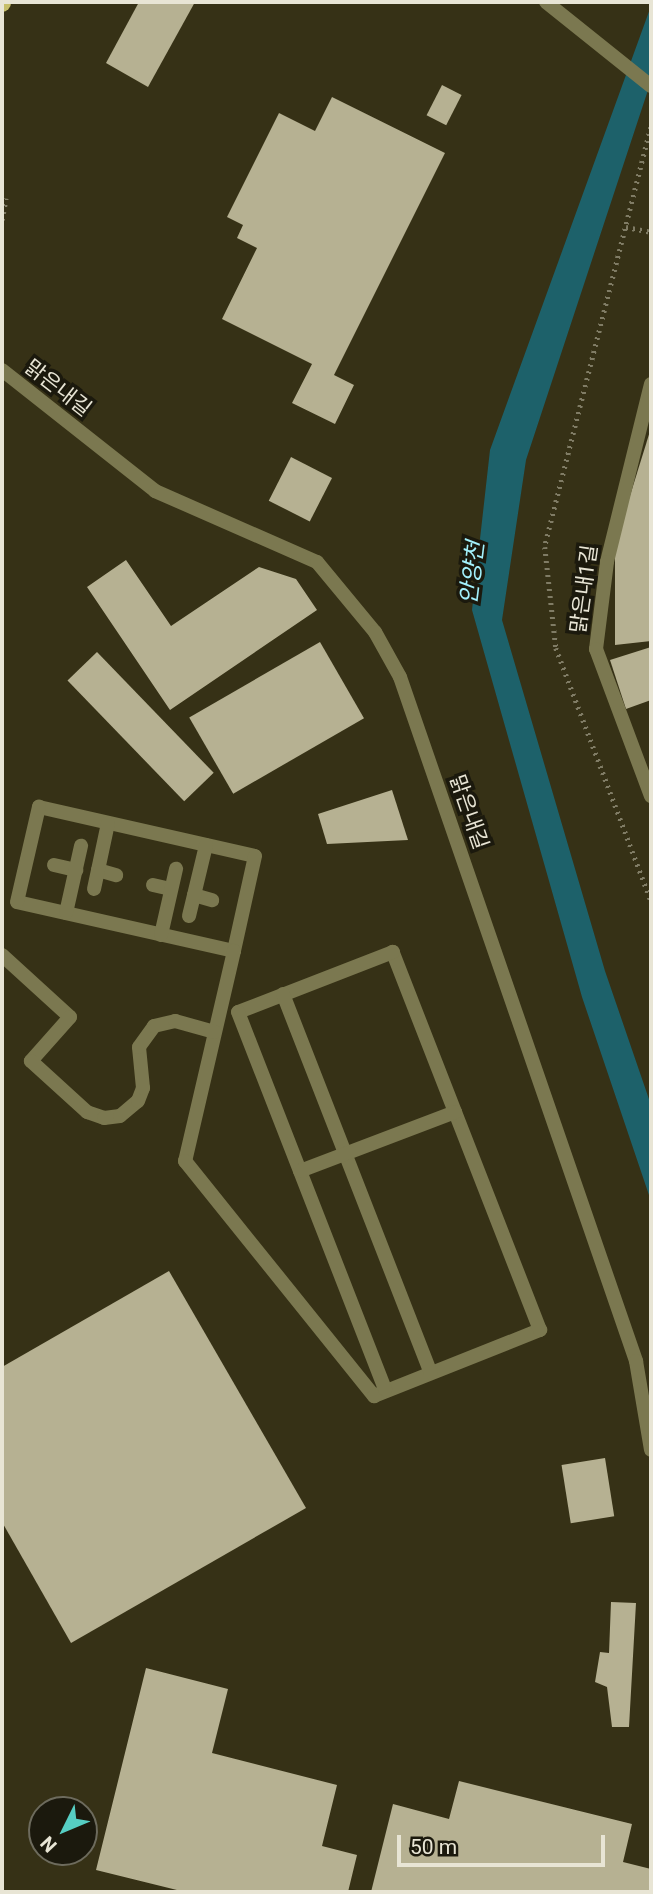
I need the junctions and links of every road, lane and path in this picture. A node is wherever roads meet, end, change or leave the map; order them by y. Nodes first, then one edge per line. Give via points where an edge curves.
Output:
1 (547, 2) edge
2 (651, 86) edge
3 (6, 198) dead end
4 (2, 220) edge
5 (626, 227) dead end
6 (651, 232) edge
7 (2, 370) edge
8 (651, 384) edge
9 (651, 796) edge
10 (108, 823) junction
11 (205, 845) junction
12 (81, 846) dead end
13 (54, 865) dead end
14 (176, 869) dead end
15 (76, 870) junction
16 (98, 870) junction
17 (116, 875) dead end
18 (153, 885) dead end
19 (94, 889) dead end
20 (171, 889) junction
21 (194, 895) junction
22 (212, 900) dead end
23 (66, 913) junction
24 (190, 916) dead end
25 (161, 935) junction
26 (234, 951) junction
27 (2, 955) edge
28 (283, 994) junction
29 (215, 1032) junction
30 (455, 1112) junction
31 (345, 1154) junction
32 (300, 1171) junction
33 (430, 1372) junction
34 (385, 1390) junction
35 (651, 1450) edge

1 - 2 street
3 - 4 path
5 - 6 path
7 - 35 street, 맑은내길 via 155,491 317,562 375,632 400,677 636,1361
8 - 9 street, 맑은내1길 via 607,562 596,649
10 - 11 street
10 - 16 street
10 - 23 street via 39,807 17,902
11 - 21 street
11 - 26 street via 255,856
12 - 15 street
13 - 15 street
14 - 20 street
15 - 23 street
16 - 17 street
16 - 19 street
18 - 20 street
20 - 25 street
21 - 22 street
21 - 24 street
23 - 25 street
25 - 26 street
26 - 29 street
27 - 29 street via 70,1017 31,1061 87,1112 104,1118 120,1116 138,1101 143,1088 139,1046 154,1026 174,1021
28 - 30 street via 393,952
28 - 31 street
28 - 32 street via 238,1012
29 - 34 street via 184,1161 374,1396
30 - 31 street
30 - 33 street via 540,1330
31 - 32 street
31 - 33 street
32 - 34 street
33 - 34 street

